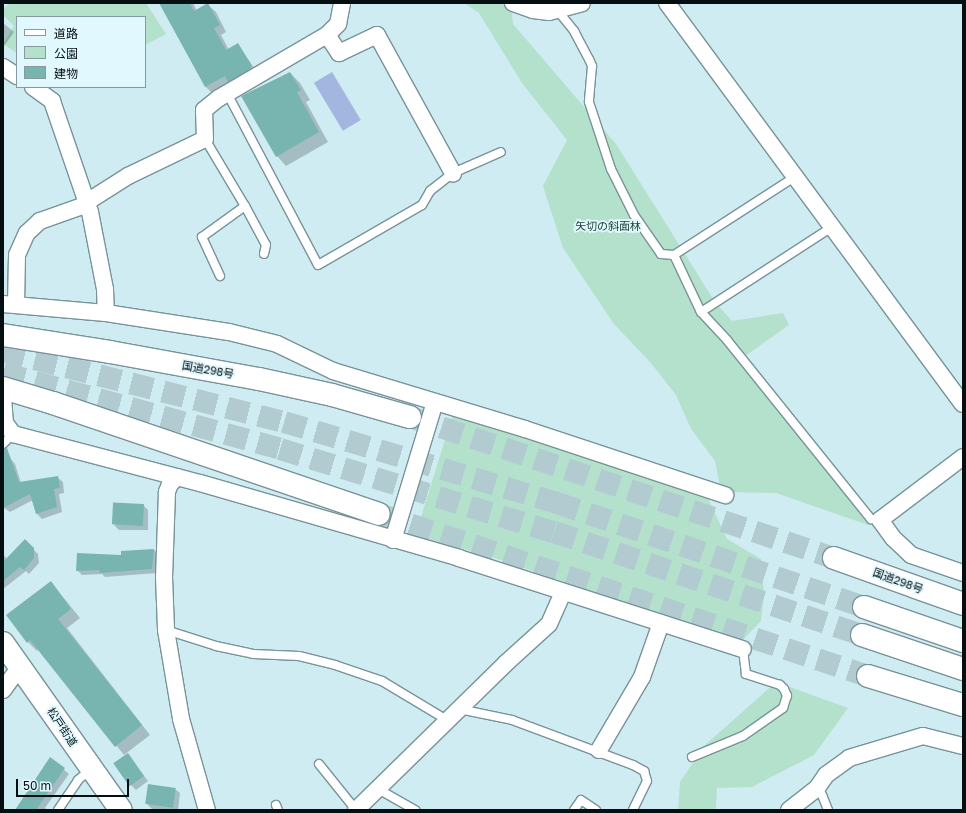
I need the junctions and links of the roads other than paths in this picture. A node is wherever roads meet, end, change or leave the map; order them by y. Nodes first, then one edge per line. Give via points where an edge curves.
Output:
1 (342, 3) edge
2 (513, 3) edge
3 (582, 3) edge
4 (667, 3) edge
5 (558, 11) junction
6 (327, 35) junction
7 (3, 67) edge
8 (16, 75) edge
9 (34, 88) edge
10 (228, 95) junction
11 (205, 139) junction
12 (501, 152) dead end
13 (454, 173) junction
14 (796, 176) junction
15 (87, 203) junction
16 (245, 206) junction
17 (832, 227) junction
18 (264, 254) dead end
19 (674, 255) junction
20 (220, 276) dead end
21 (10, 304) edge
22 (701, 312) junction
23 (106, 313) junction
24 (3, 335) edge
25 (3, 388) edge
26 (3, 396) edge
27 (435, 402) junction
28 (963, 404) edge
29 (410, 417) tunnel mouth
30 (8, 439) edge
31 (963, 458) edge
32 (177, 478) junction
33 (726, 495) dead end
34 (379, 514) tunnel mouth
35 (880, 520) junction
36 (393, 540) junction
37 (834, 558) tunnel mouth
38 (963, 574) edge
39 (563, 592) junction
40 (963, 604) edge
41 (864, 607) tunnel mouth
42 (661, 623) junction
43 (166, 630) junction
44 (862, 635) tunnel mouth
45 (963, 641) edge
46 (3, 643) edge
47 (743, 649) joint
48 (20, 667) junction
49 (963, 669) edge
50 (868, 676) tunnel mouth
51 (897, 685) junction
52 (3, 690) edge
53 (963, 705) edge
54 (458, 709) junction
55 (963, 712) edge
56 (447, 720) junction
57 (963, 746) edge
58 (600, 750) junction
59 (692, 757) dead end
60 (319, 764) dead end
61 (92, 769) junction
62 (817, 788) junction
63 (378, 789) junction
64 (58, 810) edge
65 (121, 810) edge
66 (207, 810) edge
67 (356, 810) edge
68 (416, 810) edge
69 (574, 810) edge
70 (596, 810) edge
71 (632, 810) edge
72 (789, 810) edge
73 (828, 810) edge

1 - 6 street via 338,24
2 - 5 street via 533,10
3 - 5 street
4 - 14 street
5 - 19 lane via 574,32 590,62 589,102 611,169 650,240 661,254
6 - 10 street
6 - 13 street via 339,53 377,35
7 - 8 street
9 - 15 street via 52,101
10 - 11 street via 219,98 204,110
10 - 13 lane via 318,265 422,205 430,191
11 - 15 street via 128,176
11 - 16 lane
12 - 13 lane
14 - 17 street
14 - 19 lane
15 - 21 street via 40,221 27,233 17,255
15 - 23 street via 105,289
16 - 18 lane via 266,245
16 - 20 lane via 202,237
17 - 22 lane
17 - 28 street
19 - 22 lane
21 - 23 street
22 - 35 lane via 727,340 871,520
23 - 27 street via 229,332 277,344 333,371
24 - 29 main road, 国道298号 via 259,379
25 - 34 main road
26 - 30 street
27 - 33 street
27 - 36 street
30 - 32 street via 61,444
31 - 35 street
32 - 36 street
32 - 43 street via 170,484 167,492 164,577
35 - 38 street via 896,542 912,555
36 - 39 street
37 - 40 main road, 国道298号
39 - 42 street
39 - 54 street via 549,624
41 - 45 main road
42 - 47 street
42 - 58 street via 642,677
43 - 56 lane via 245,652 299,656 382,681
43 - 66 street via 180,718
44 - 49 main road
46 - 48 main road, 松戸街道
47 - 59 lane via 746,674 780,684 787,696 783,708 742,736
48 - 52 street
48 - 61 main road, 松戸街道
50 - 51 main road
51 - 53 main road
51 - 55 main road
54 - 56 street
54 - 58 lane via 512,720
56 - 63 street
57 - 62 street via 923,736 849,758 826,775
58 - 71 lane via 644,771 646,784
60 - 67 lane
61 - 64 lane via 81,777
61 - 65 main road, 松戸街道
62 - 72 street
62 - 73 lane
63 - 67 street
63 - 68 lane
69 - 70 lane via 581,800

